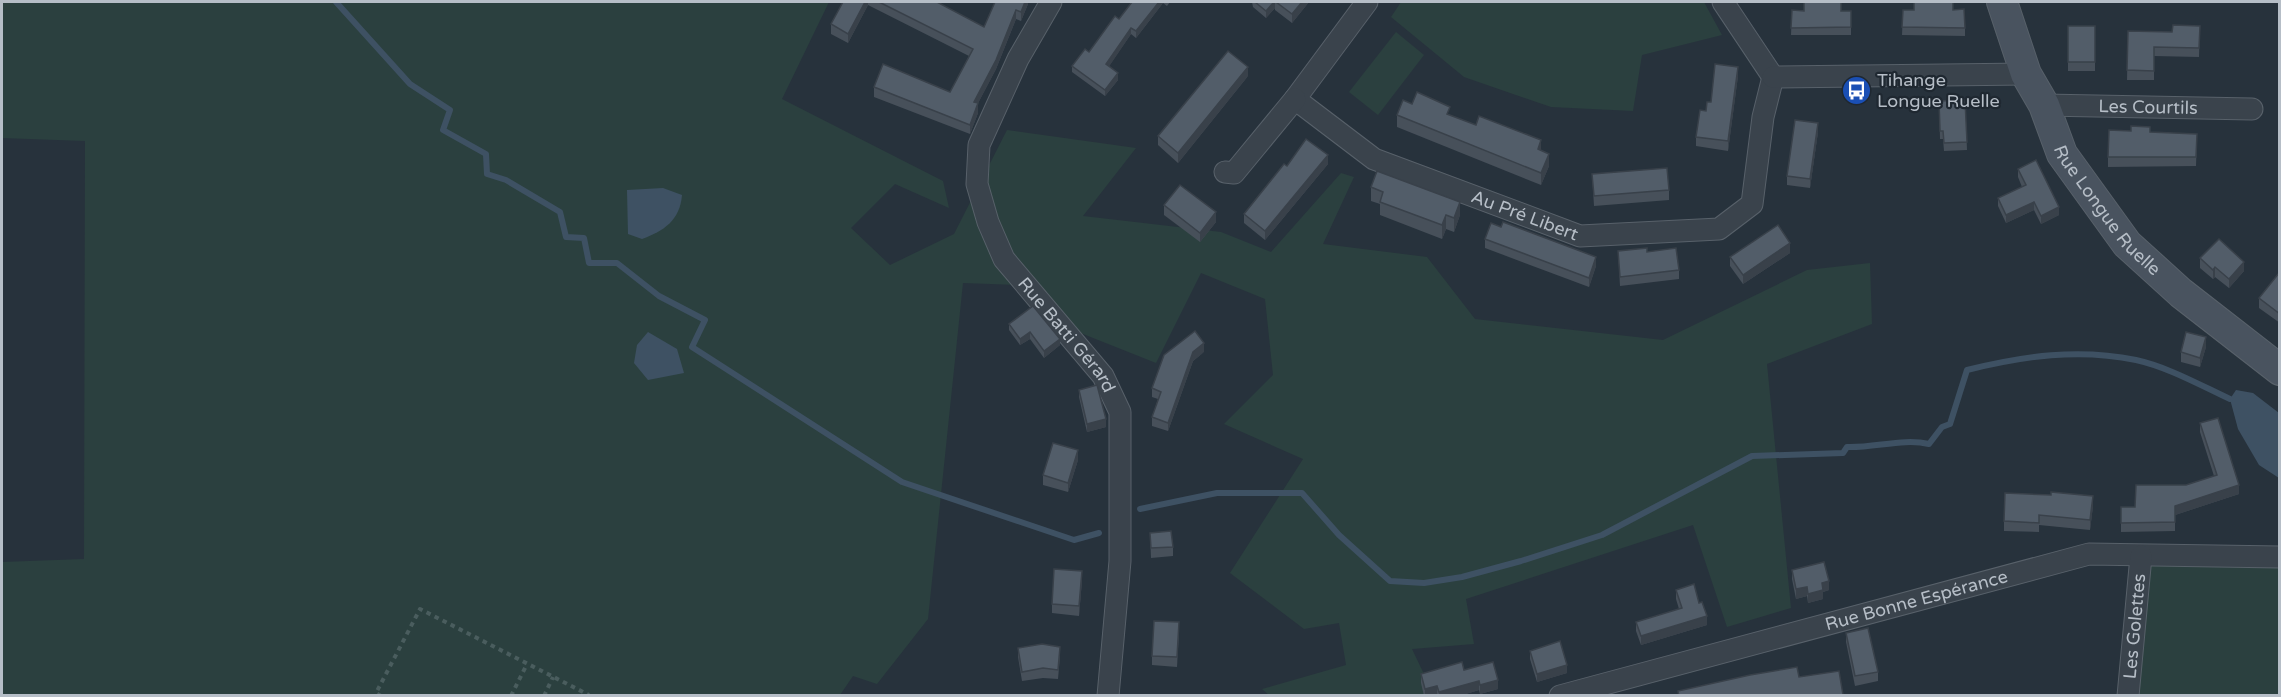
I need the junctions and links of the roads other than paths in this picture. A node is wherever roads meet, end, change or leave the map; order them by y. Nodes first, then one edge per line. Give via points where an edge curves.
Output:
1 (1051, 2) edge
2 (1367, 2) edge
3 (1723, 2) edge
4 (2002, 2) edge
5 (2026, 74) junction
6 (1773, 77) junction
7 (1295, 99) junction
8 (2044, 105) junction
9 (2252, 109) dead end
10 (1225, 172) dead end
11 (2280, 370) edge
12 (2140, 556) junction
13 (2280, 557) edge
14 (1108, 696) edge
15 (1560, 696) edge
16 (2128, 696) edge

1 - 14 street, Rue Batti Gérard via 1018,59 979,146 977,184 1004,259 1103,376 1120,412 1120,561
2 - 7 street
3 - 6 street
4 - 5 street, Rue Longue Ruelle
5 - 6 street
5 - 8 street, Rue Longue Ruelle
6 - 7 street, Au Pré Libert via 1763,117 1752,204 1719,229 1580,236 1374,159
7 - 10 street via 1234,173
8 - 9 street, Les Courtils
8 - 11 street, Rue Longue Ruelle via 2062,154 2127,244 2181,293
12 - 13 street, Rue Bonne Espérance
12 - 15 street, Rue Bonne Espérance via 2089,554
12 - 16 street, Les Golettes

